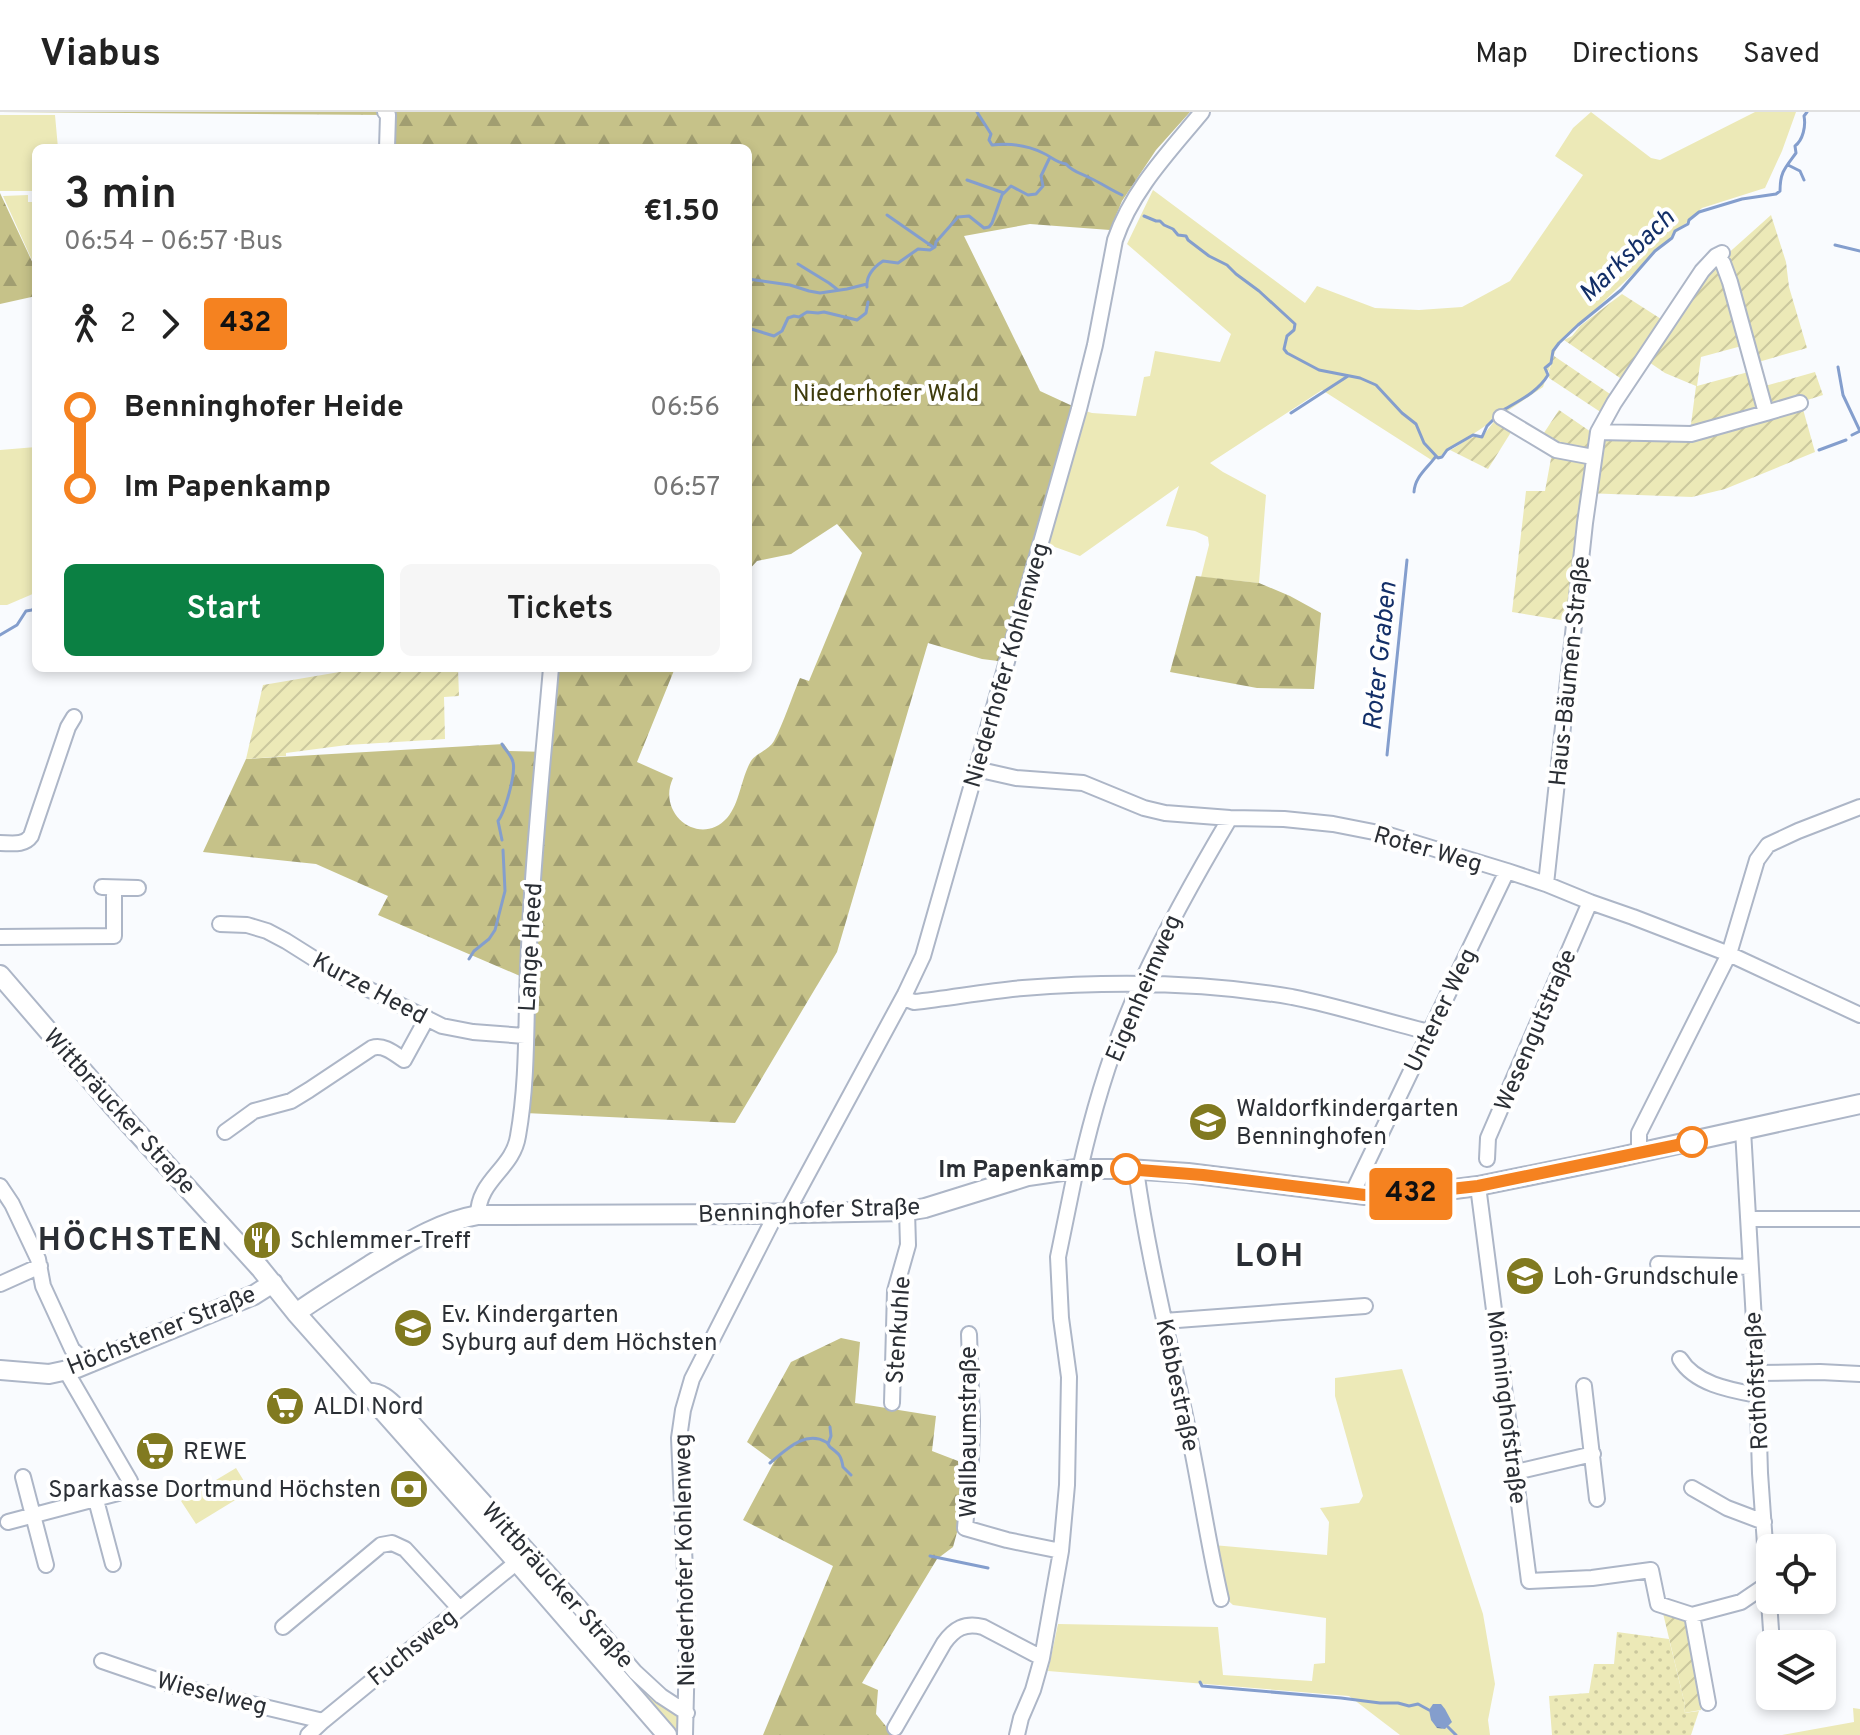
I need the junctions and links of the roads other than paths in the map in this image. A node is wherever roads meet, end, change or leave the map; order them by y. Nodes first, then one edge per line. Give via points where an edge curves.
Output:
1 (385, 112) edge
2 (1202, 112) edge
3 (387, 144) edge
4 (1800, 403) dead end
5 (1766, 413) junction
6 (1501, 417) dead end
7 (1598, 432) junction
8 (1593, 457) junction
9 (551, 672) edge
10 (74, 717) dead end
11 (976, 769) junction
12 (1860, 807) edge
13 (1230, 818) junction
14 (0, 843) edge
15 (1507, 871) junction
16 (1546, 884) junction
17 (138, 888) dead end
18 (1590, 902) junction
19 (220, 924) dead end
20 (0, 937) edge
21 (1729, 954) junction
22 (0, 975) edge
23 (1140, 984) junction
24 (903, 998) junction
25 (1860, 1015) edge
26 (427, 1018) junction
27 (1429, 1032) junction
28 (525, 1036) junction
29 (1860, 1104) edge
30 (1743, 1130) junction
31 (225, 1132) dead end
32 (1639, 1153) junction
33 (1487, 1159) dead end
34 (1078, 1169) junction
35 (1136, 1170) junction
36 (0, 1186) edge
37 (1478, 1186) junction
38 (1352, 1194) junction
39 (907, 1211) junction
40 (781, 1214) junction
41 (478, 1215) junction
42 (1749, 1219) junction
43 (1860, 1219) edge
44 (1658, 1264) dead end
45 (40, 1266) junction
46 (1750, 1267) junction
47 (273, 1283) junction
48 (0, 1284) edge
49 (1365, 1306) dead end
50 (296, 1313) junction
51 (1164, 1321) junction
52 (969, 1334) dead end
53 (1680, 1359) dead end
54 (88, 1364) junction
55 (0, 1370) edge
56 (66, 1371) junction
57 (1757, 1373) junction
58 (1860, 1374) edge
59 (1584, 1386) dead end
60 (366, 1391) junction
61 (1757, 1395) junction
62 (892, 1403) dead end
63 (1593, 1454) junction
64 (1516, 1472) junction
65 (23, 1477) dead end
66 (1692, 1488) dead end
67 (1597, 1499) dead end
68 (96, 1500) junction
69 (33, 1516) junction
70 (8, 1522) dead end
71 (1764, 1522) junction
72 (1765, 1534) edge
73 (1061, 1551) junction
74 (517, 1562) junction
75 (113, 1564) dead end
76 (46, 1565) dead end
77 (1756, 1592) edge
78 (1221, 1599) dead end
79 (459, 1608) junction
80 (1692, 1615) junction
81 (283, 1627) dead end
82 (1042, 1658) junction
83 (102, 1661) dead end
84 (1708, 1703) dead end
85 (687, 1706) junction
86 (323, 1721) junction
87 (895, 1728) dead end
88 (1019, 1734) edge
89 (308, 1735) edge
90 (667, 1735) edge
91 (685, 1735) edge

1 - 3 street
2 - 11 street, Niederhofer Kohlenweg via 1138,192 1121,224 1088,376
4 - 5 street
5 - 7 street via 1691,434
5 - 7 street, Haus-Bäumen-Straße via 1719,254 1702,271
6 - 8 street via 1556,450
7 - 8 street, Haus-Bäumen-Straße
8 - 16 street, Haus-Bäumen-Straße
9 - 28 street, Lange Heed
10 - 14 street via 31,836 22,843
11 - 13 street, Roter Weg via 1083,783 1165,813
11 - 24 street, Niederhofer Kohlenweg via 928,942
12 - 21 street via 1768,845 1757,860
13 - 15 street, Roter Weg via 1333,824
13 - 23 street, Eigenheimweg
15 - 16 street, Roter Weg
15 - 27 street, Unterer Weg
16 - 18 street, Roter Weg
17 - 20 street via 108,888 114,936
18 - 21 street, Roter Weg
18 - 33 street, Wesengutstraße via 1488,1138
19 - 26 street, Kurze Heed via 267,931
21 - 25 street, Roter Weg
21 - 32 street via 1639,1133
22 - 47 main road, Wittbräucker Straße
23 - 24 street via 1024,988 914,1002
23 - 27 street via 1294,998
23 - 34 street, Eigenheimweg
24 - 40 street, Niederhofer Kohlenweg
26 - 28 street, Kurze Heed via 473,1032
26 - 31 street via 404,1060 383,1047 372,1048 291,1101 254,1111
27 - 38 street, Unterer Weg
28 - 41 street, Lange Heed via 518,1140 480,1195
29 - 30 main road, Benninghofer Straße
30 - 32 main road, Benninghofer Straße
30 - 42 street, Rothöfstraße
32 - 37 main road, Benninghofer Straße
34 - 35 main road, Benninghofer Straße
34 - 39 main road, Benninghofer Straße via 1028,1176
34 - 73 street via 1058,1257 1069,1377
35 - 38 main road, Benninghofer Straße
35 - 51 street, Kebbestraße
36 - 45 street
37 - 38 main road, Benninghofer Straße
37 - 64 street, Mönninghofstraße
39 - 40 main road, Benninghofer Straße
39 - 62 street, Stenkuhle via 908,1245 895,1291
40 - 41 main road, Benninghofer Straße
40 - 85 street, Niederhofer Kohlenweg via 692,1379 683,1410 679,1438
41 - 50 main road, Benninghofer Straße via 423,1234
42 - 43 street
42 - 46 street, Rothöfstraße
44 - 46 street
45 - 48 street
45 - 54 street via 43,1286 72,1349
46 - 57 street, Rothöfstraße
47 - 50 main road, Wittbräucker Straße
47 - 54 main road, Höchstener Straße
49 - 51 street
50 - 60 main road, Wittbräucker Straße
51 - 78 street, Kebbestraße
52 - 73 street, Wallbaumstraße via 972,1421 965,1528
53 - 61 street via 1707,1381
54 - 56 main road, Höchstener Straße
55 - 56 main road, Höchstener Straße
56 - 68 street via 130,1481 124,1490
57 - 58 street
57 - 61 street, Rothöfstraße
59 - 63 street
60 - 74 main road, Wittbräucker Straße
60 - 85 street, Wittbräucker Straße via 383,1393 404,1413 635,1672 661,1696
61 - 71 street, Rothöfstraße
63 - 64 street
63 - 67 street
64 - 80 street, Mönninghofstraße via 1529,1581 1651,1570 1658,1604
65 - 69 street
66 - 71 street
68 - 69 street
68 - 75 street
69 - 70 street
69 - 76 street
71 - 72 street, Rothöfstraße
73 - 82 street
74 - 79 street, Fuchsweg
74 - 90 main road, Wittbräucker Straße
77 - 80 street via 1741,1602
79 - 81 street via 405,1549 392,1543 381,1545
79 - 86 street, Fuchsweg
80 - 84 street
82 - 87 street via 983,1627 960,1627 944,1643
82 - 88 street
83 - 86 street, Wieselweg via 172,1685
85 - 91 street, Niederhofer Kohlenweg
86 - 89 street, Fuchsweg

